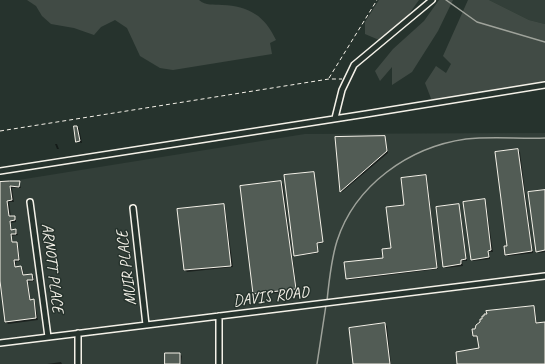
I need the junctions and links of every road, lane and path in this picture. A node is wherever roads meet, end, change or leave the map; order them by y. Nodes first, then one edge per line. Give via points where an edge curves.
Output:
1 (378, 0) edge
2 (432, 0) edge
3 (346, 78) junction
4 (329, 79) junction
5 (545, 85) edge
6 (335, 118) junction
7 (0, 131) edge
8 (0, 171) edge
9 (30, 202) dead end
10 (133, 208) dead end
11 (545, 276) edge
12 (219, 316) junction
13 (146, 325) junction
14 (78, 333) junction
15 (48, 337) junction
16 (0, 342) edge
17 (78, 364) edge
18 (219, 364) edge

1 - 4 path
2 - 3 street via 354,65
3 - 4 path
3 - 6 street
4 - 7 path
5 - 6 street
6 - 8 street
9 - 15 street, ARNOTT PLACE
10 - 13 street, MUIR PLACE
11 - 12 street, DAVIS ROAD
12 - 13 street, DAVIS ROAD
12 - 18 street
13 - 14 street, DAVIS ROAD
14 - 15 street, DAVIS ROAD
14 - 17 street
15 - 16 street, DAVIS ROAD

